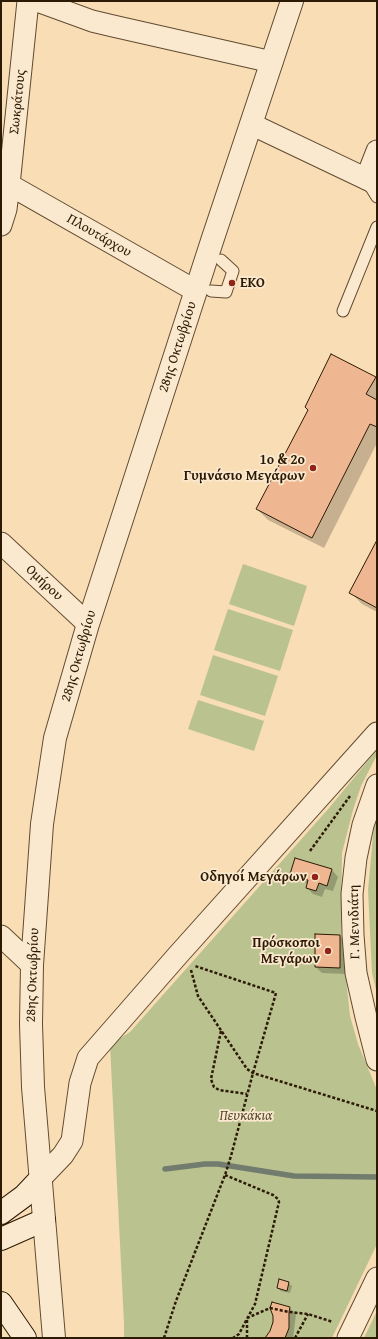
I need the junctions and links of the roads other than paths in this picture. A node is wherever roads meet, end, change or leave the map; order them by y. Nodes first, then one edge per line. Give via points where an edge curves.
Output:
1 (28, 1) edge
2 (38, 1) edge
3 (292, 1) edge
4 (272, 62) junction
5 (251, 124) junction
6 (377, 151) edge
7 (372, 181) edge
8 (5, 182) edge
9 (377, 197) edge
10 (1, 225) edge
11 (377, 227) edge
12 (215, 255) junction
13 (204, 291) junction
14 (343, 311) dead end
15 (1, 543) edge
16 (88, 624) junction
17 (377, 733) edge
18 (376, 788) edge
19 (1, 936) edge
20 (32, 965) junction
21 (377, 1060) edge
22 (41, 1178) junction
23 (1, 1213) edge
24 (44, 1220) junction
25 (1, 1239) edge
26 (377, 1278) edge
27 (2, 1307) edge
28 (351, 1333) edge
29 (24, 1338) edge
30 (54, 1338) edge

1 - 8 street, Σωκράτους
2 - 4 street via 107,25
3 - 4 street, 28ης Οκτωβρίου
4 - 5 street, 28ης Οκτωβρίου
5 - 7 street
5 - 12 street, 28ης Οκτωβρίου
6 - 7 street
7 - 9 lane
8 - 10 street, Σωκράτους via 5,214
8 - 13 street, Πλουτάρχου
11 - 14 lane
12 - 13 street, 28ης Οκτωβρίου
12 - 13 lane via 233,271 226,292
13 - 16 street, 28ης Οκτωβρίου
15 - 16 street, Ομήρου
16 - 20 street, 28ης Οκτωβρίου via 55,738 47,784
17 - 22 street via 88,1058 80,1083 72,1141 63,1155
18 - 21 street, Γ. Μενιδιάτη via 363,825 352,894 356,973
19 - 20 street
20 - 22 street, 28ης Οκτωβρίου via 33,1087
22 - 23 street via 24,1196
22 - 24 street, 28ης Οκτωβρίου
24 - 25 street
24 - 30 street, 28ης Οκτωβρίου
26 - 28 street
27 - 29 street

